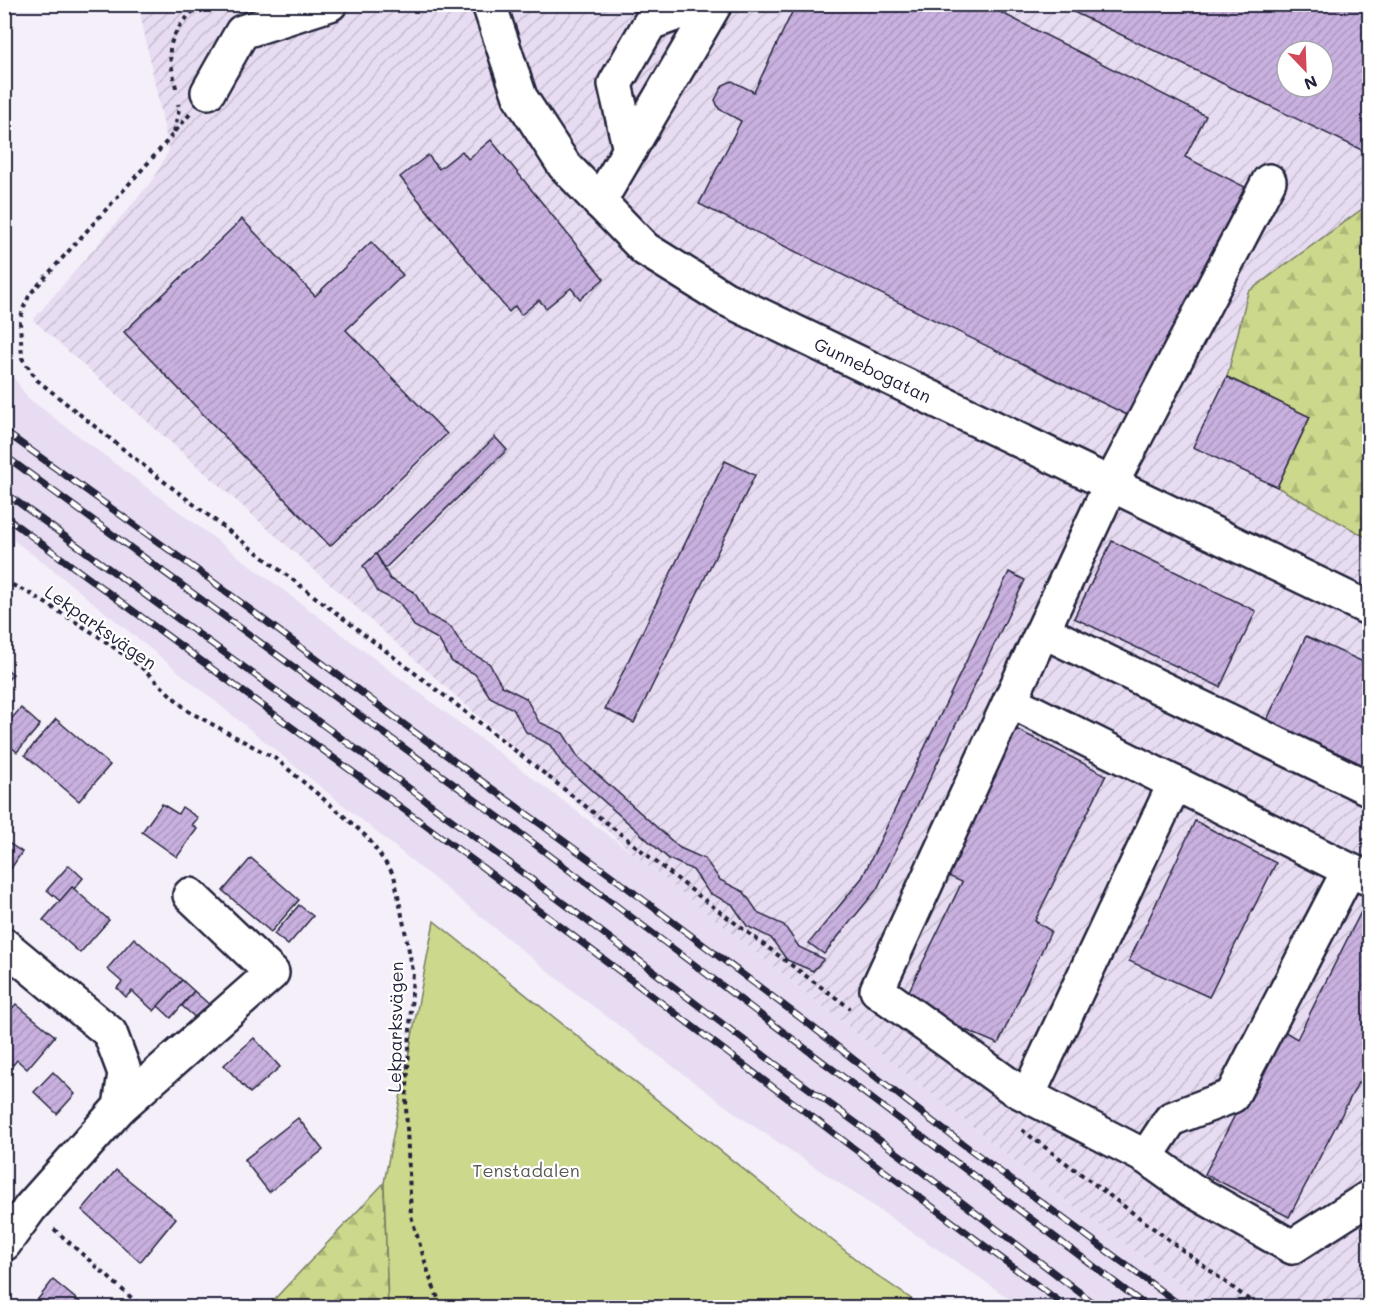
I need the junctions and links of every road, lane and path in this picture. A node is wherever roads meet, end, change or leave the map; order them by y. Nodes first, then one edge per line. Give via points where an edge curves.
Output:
1 (201, 4) edge
2 (330, 4) edge
3 (489, 4) edge
4 (703, 4) edge
5 (715, 4) edge
6 (208, 92) joint
7 (174, 133) junction
8 (630, 150) junction
9 (1269, 181) dead end
10 (599, 202) junction
11 (1111, 484) junction
12 (4, 581) edge
13 (1370, 609) edge
14 (1043, 631) junction
15 (1010, 701) junction
16 (1175, 783) junction
17 (1370, 789) edge
18 (1359, 874) edge
19 (190, 895) dead end
20 (4, 945) edge
21 (857, 1012) dead end
22 (1028, 1095) junction
23 (120, 1107) junction
24 (1017, 1126) dead end
25 (1146, 1157) junction
26 (1370, 1197) edge
27 (30, 1208) junction
28 (4, 1244) edge
29 (144, 1308) edge
30 (442, 1308) edge
31 (1260, 1308) edge

1 - 7 path via 172,41 170,54 179,109
2 - 6 street via 242,32
3 - 10 street, Gunnebogatan via 520,97 564,165
4 - 8 street via 650,23 615,84
5 - 8 street
6 - 7 path
7 - 21 path via 30,294 20,322 22,358 37,380 699,896
8 - 10 street
9 - 11 street
10 - 11 street, Gunnebogatan via 645,249 724,298
11 - 13 street, Gunnebogatan
11 - 14 street
12 - 30 path, Lekparksvägen via 98,636 142,668 188,711 276,759 368,838 394,875 413,971 406,1106 411,1216
14 - 15 street
14 - 17 street
15 - 16 street
15 - 22 street via 877,990
16 - 18 street
16 - 22 street
18 - 25 street via 1232,1096 1171,1119
19 - 23 street via 272,973
20 - 23 street via 110,1033 125,1073
22 - 25 street
23 - 27 street
24 - 31 path
25 - 26 street via 1192,1190 1292,1247
27 - 28 street
27 - 29 path

